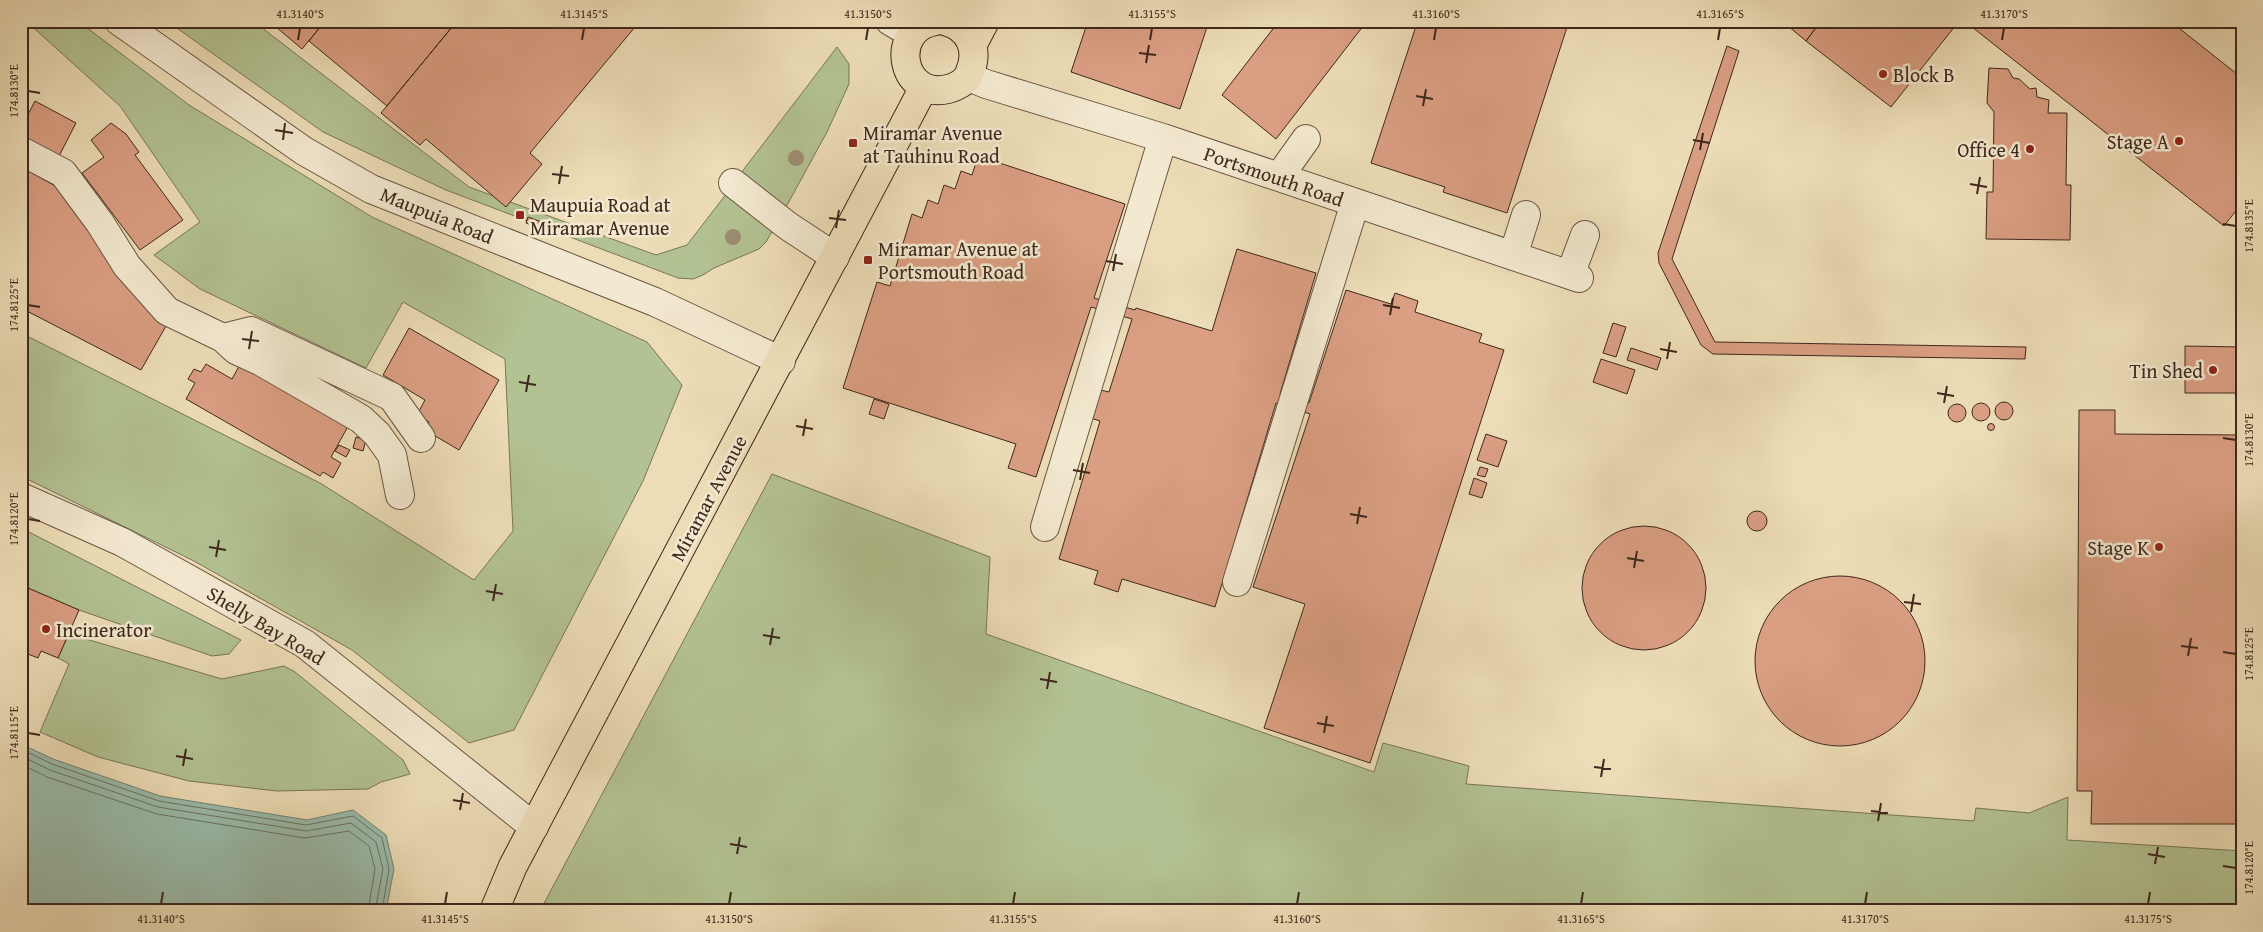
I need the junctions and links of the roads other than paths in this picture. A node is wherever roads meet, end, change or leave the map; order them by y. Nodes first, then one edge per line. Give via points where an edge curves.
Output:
1 (119, 21) edge
2 (923, 24) edge
3 (979, 32) edge
4 (969, 76) junction
5 (924, 87) junction
6 (1163, 138) junction
7 (1306, 139) dead end
8 (21, 151) edge
9 (1279, 177) junction
10 (733, 184) dead end
11 (1355, 203) junction
12 (1526, 215) dead end
13 (1584, 235) dead end
14 (1513, 256) junction
15 (835, 257) junction
16 (223, 338) junction
17 (781, 360) junction
18 (421, 438) dead end
19 (400, 495) dead end
20 (21, 497) edge
21 (1046, 528) dead end
22 (1237, 582) dead end
23 (534, 827) junction
24 (494, 911) edge

1 - 17 street, Maupuia Road via 304,152 371,189 655,302
2 - 3 main road via 955,24 966,32
2 - 5 main road via 905,54 911,76
3 - 4 main road
4 - 5 main road via 953,88 942,91
4 - 6 street, Portsmouth Road via 992,86
5 - 15 main road, Miramar Avenue
6 - 9 street, Portsmouth Road
6 - 21 street
7 - 9 street
8 - 16 street via 63,173 128,266 167,311
9 - 11 street, Portsmouth Road
10 - 15 street
11 - 14 street, Portsmouth Road
11 - 22 street
12 - 14 street
13 - 14 street, Portsmouth Road via 1575,277
15 - 17 main road, Miramar Avenue
16 - 18 street via 251,331 392,397
16 - 19 street via 236,350 362,419 392,455
17 - 23 main road, Miramar Avenue
20 - 23 street, Shelly Bay Road via 122,542 305,644
23 - 24 main road, Miramar Avenue

